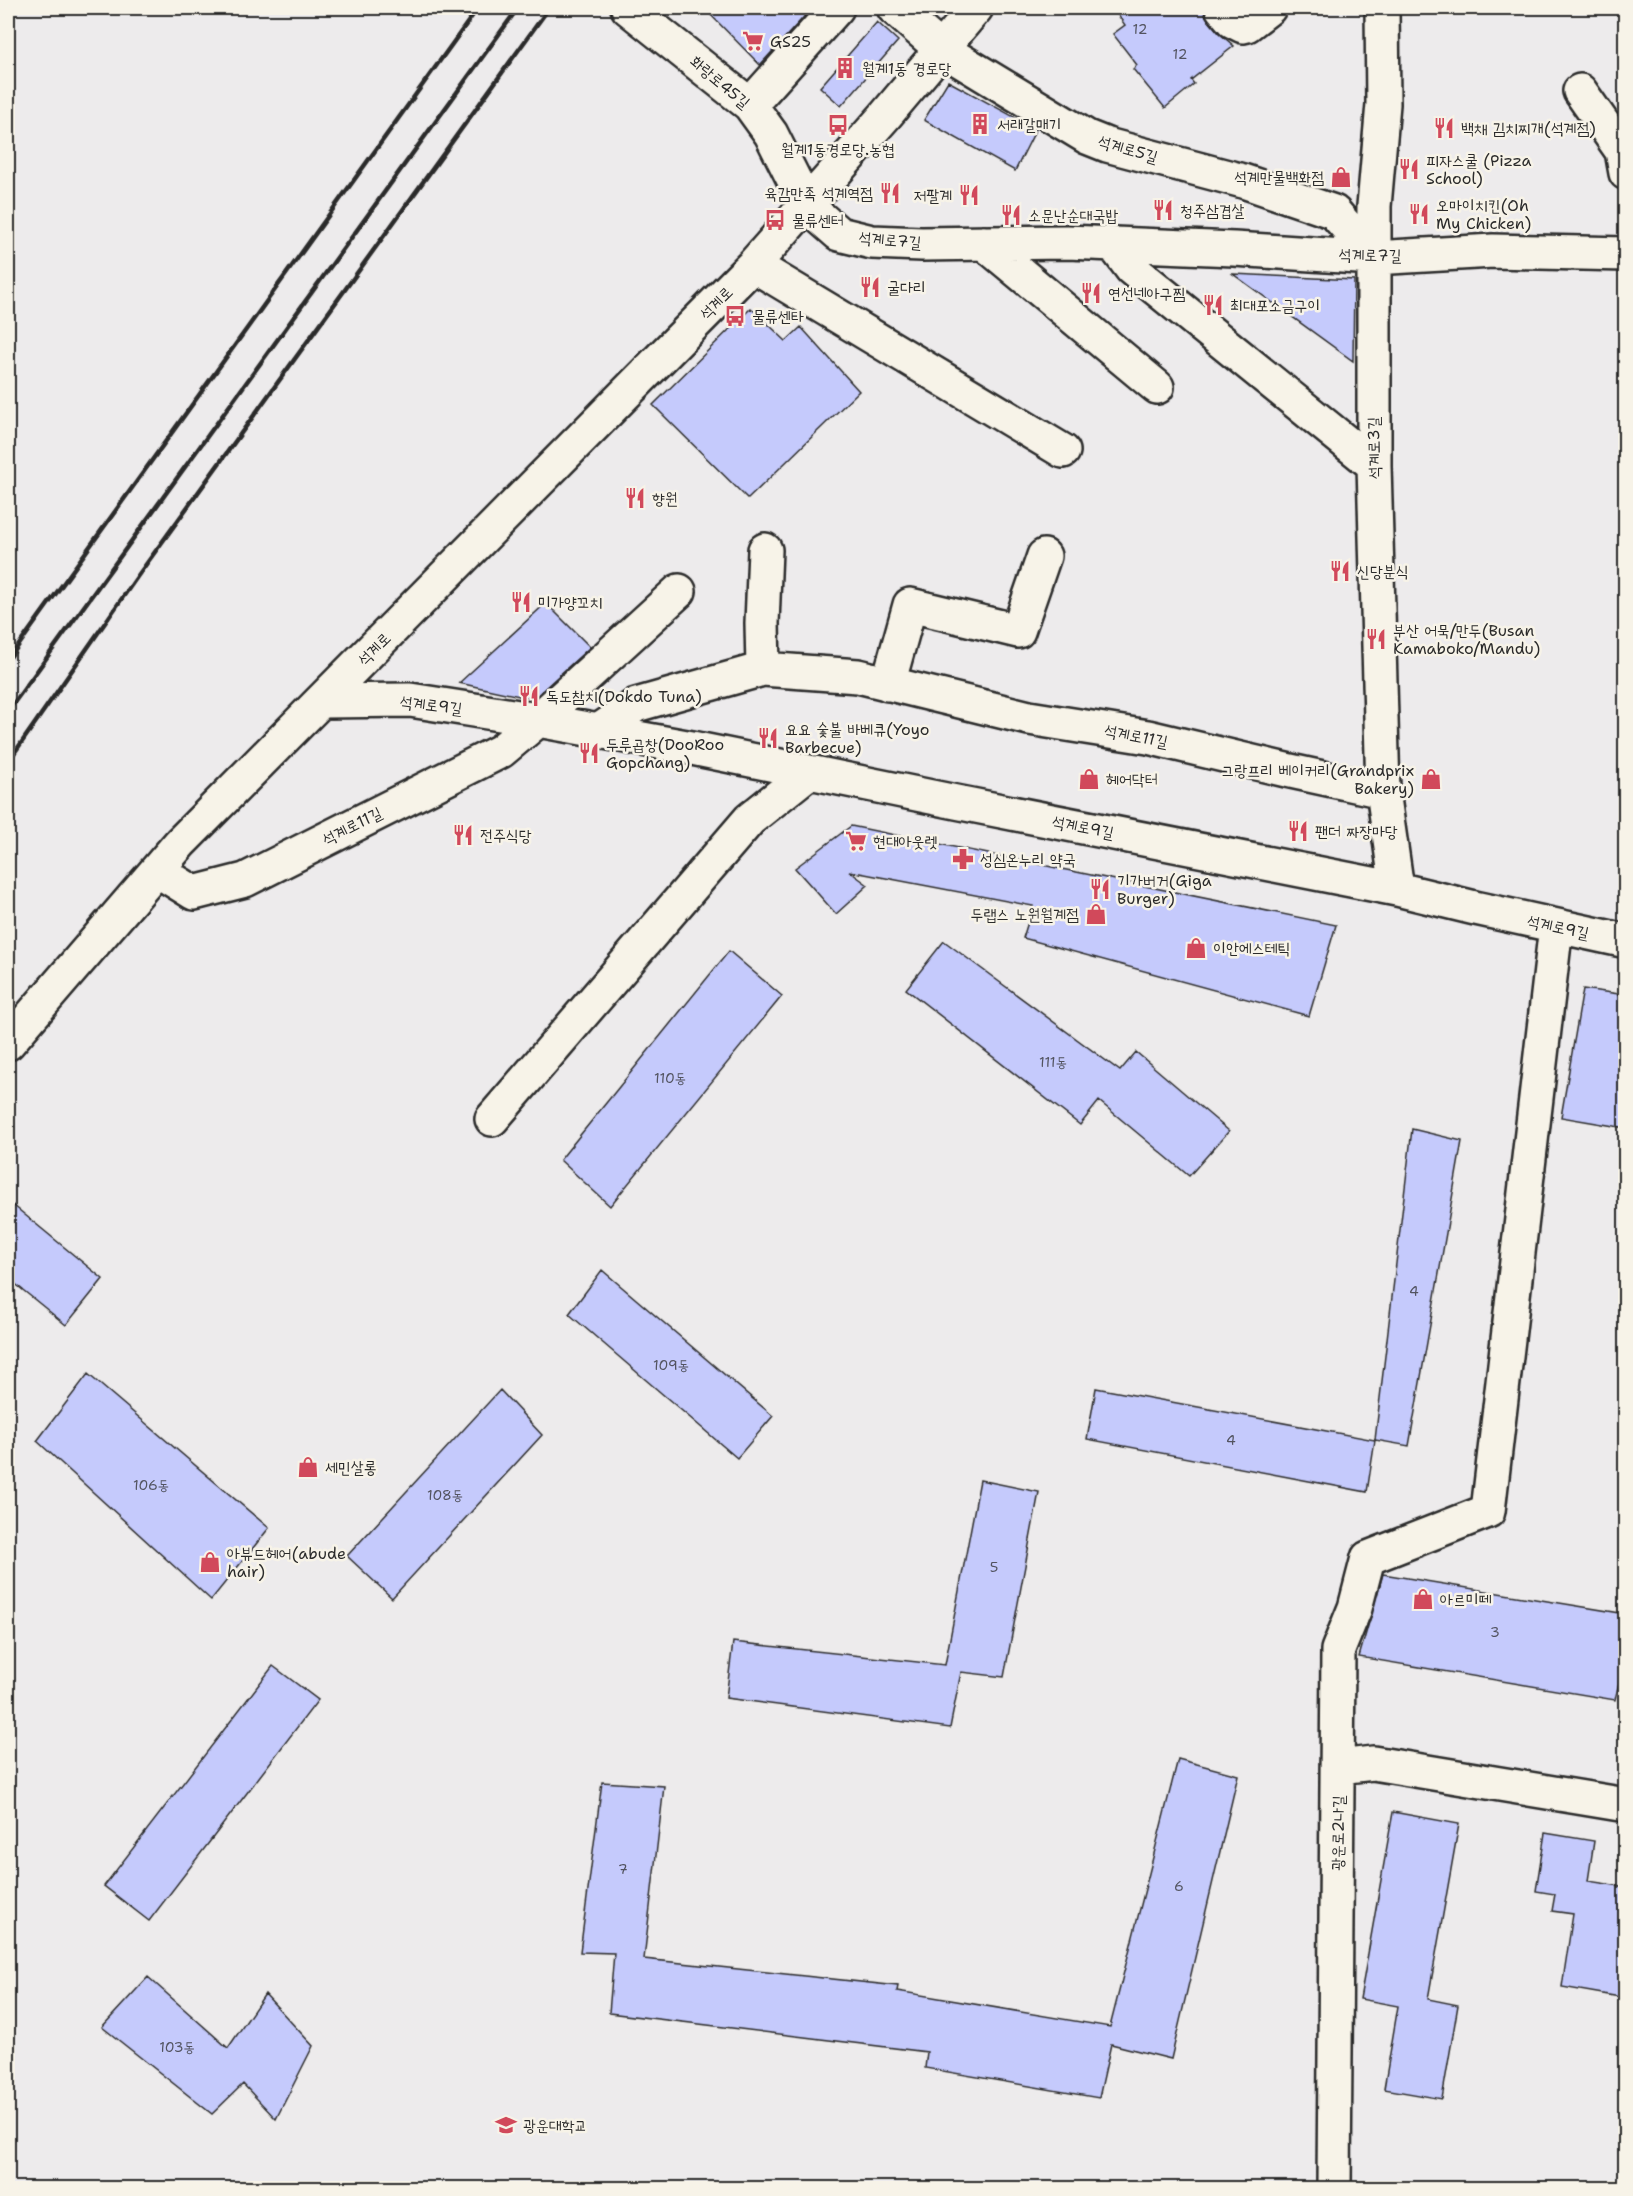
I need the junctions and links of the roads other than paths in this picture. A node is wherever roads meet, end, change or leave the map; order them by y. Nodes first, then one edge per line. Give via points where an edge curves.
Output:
1 (627, 8) edge
2 (837, 8) edge
3 (894, 8) edge
4 (976, 8) edge
5 (1222, 8) edge
6 (1269, 8) edge
7 (1382, 8) edge
8 (940, 48) junction
9 (1580, 91) dead end
10 (750, 105) junction
11 (1626, 173) edge
12 (807, 206) junction
13 (984, 243) junction
14 (1114, 245) junction
15 (1626, 254) edge
16 (1374, 258) junction
17 (753, 265) junction
18 (1157, 387) dead end
19 (1063, 451) dead end
20 (1374, 465) junction
21 (765, 550) dead end
22 (1044, 556) dead end
23 (679, 591) dead end
24 (763, 669) junction
25 (888, 684) junction
26 (322, 701) junction
27 (538, 720) junction
28 (597, 732) junction
29 (809, 772) junction
30 (1383, 791) junction
31 (157, 870) junction
32 (1397, 889) junction
33 (1556, 926) junction
34 (1626, 941) edge
35 (8, 1043) edge
36 (492, 1119) dead end
37 (1339, 1767) junction
38 (1626, 1805) edge
39 (1334, 2188) edge

1 - 10 street, 화랑로45길
2 - 10 street
3 - 8 street, 석계로5길
4 - 8 street, 석계로
5 - 6 street via 1243,26
7 - 16 street, 석계로3길 via 1383,104 1374,206
8 - 12 street, 석계로
8 - 16 street, 석계로5길 via 1087,137 1243,181 1334,212
9 - 11 street via 1622,151
10 - 12 street, 화랑로45길 via 771,134
12 - 13 street, 석계로7길 via 838,234 872,242
12 - 17 street, 석계로
13 - 14 street, 석계로7길
13 - 18 street
14 - 16 street, 석계로7길
14 - 20 street via 1132,269
15 - 16 street, 석계로7길 via 1493,251
16 - 20 street, 석계로3길
17 - 19 street
17 - 26 street, 석계로
20 - 30 street, 석계로3길
21 - 24 street
22 - 25 street via 1018,632 910,605
23 - 27 street
24 - 25 street, 석계로11길 via 858,676
24 - 28 street, 석계로11길 via 636,705
25 - 30 street, 석계로11길 via 1029,718 1148,737
26 - 27 street, 석계로9길 via 410,700
26 - 31 street, 석계로
27 - 28 street, 석계로9길
27 - 31 street, 석계로11길 via 501,751 245,880 194,893
28 - 29 street, 석계로9길
29 - 32 street, 석계로9길
29 - 36 street via 750,819
30 - 32 street, 석계로3길
31 - 35 street, 석계로
32 - 33 street, 석계로9길
33 - 34 street, 석계로9길
33 - 37 street, 광운로2나길 via 1488,1511 1368,1558 1338,1650
37 - 38 street via 1373,1762
37 - 39 street, 광운로2나길

